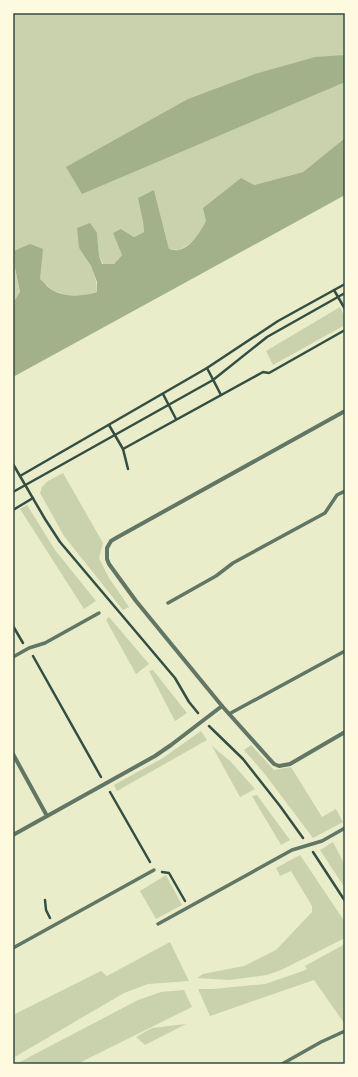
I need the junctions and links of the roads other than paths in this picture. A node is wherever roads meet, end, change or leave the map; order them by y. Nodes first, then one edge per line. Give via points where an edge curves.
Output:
1 (345, 411) edge
2 (345, 491) edge
3 (168, 603) dead end
4 (98, 613) dead end
5 (345, 651) edge
6 (13, 657) edge
7 (222, 706) junction
8 (229, 714) junction
9 (345, 732) edge
10 (13, 754) edge
11 (47, 816) junction
12 (345, 828) edge
13 (13, 835) edge
14 (154, 870) road end
15 (158, 924) dead end
16 (13, 948) edge
17 (345, 1031) edge
18 (282, 1064) edge

1 - 7 street via 121,534 111,541 107,548 109,564
2 - 3 street via 337,495 325,513 233,563 216,576
4 - 6 street via 45,643
5 - 8 street
7 - 8 street
7 - 11 street via 155,756
8 - 9 street via 270,761 279,766 290,764
10 - 11 street
11 - 13 street
12 - 15 street via 322,841 292,850
14 - 16 street
17 - 18 street

